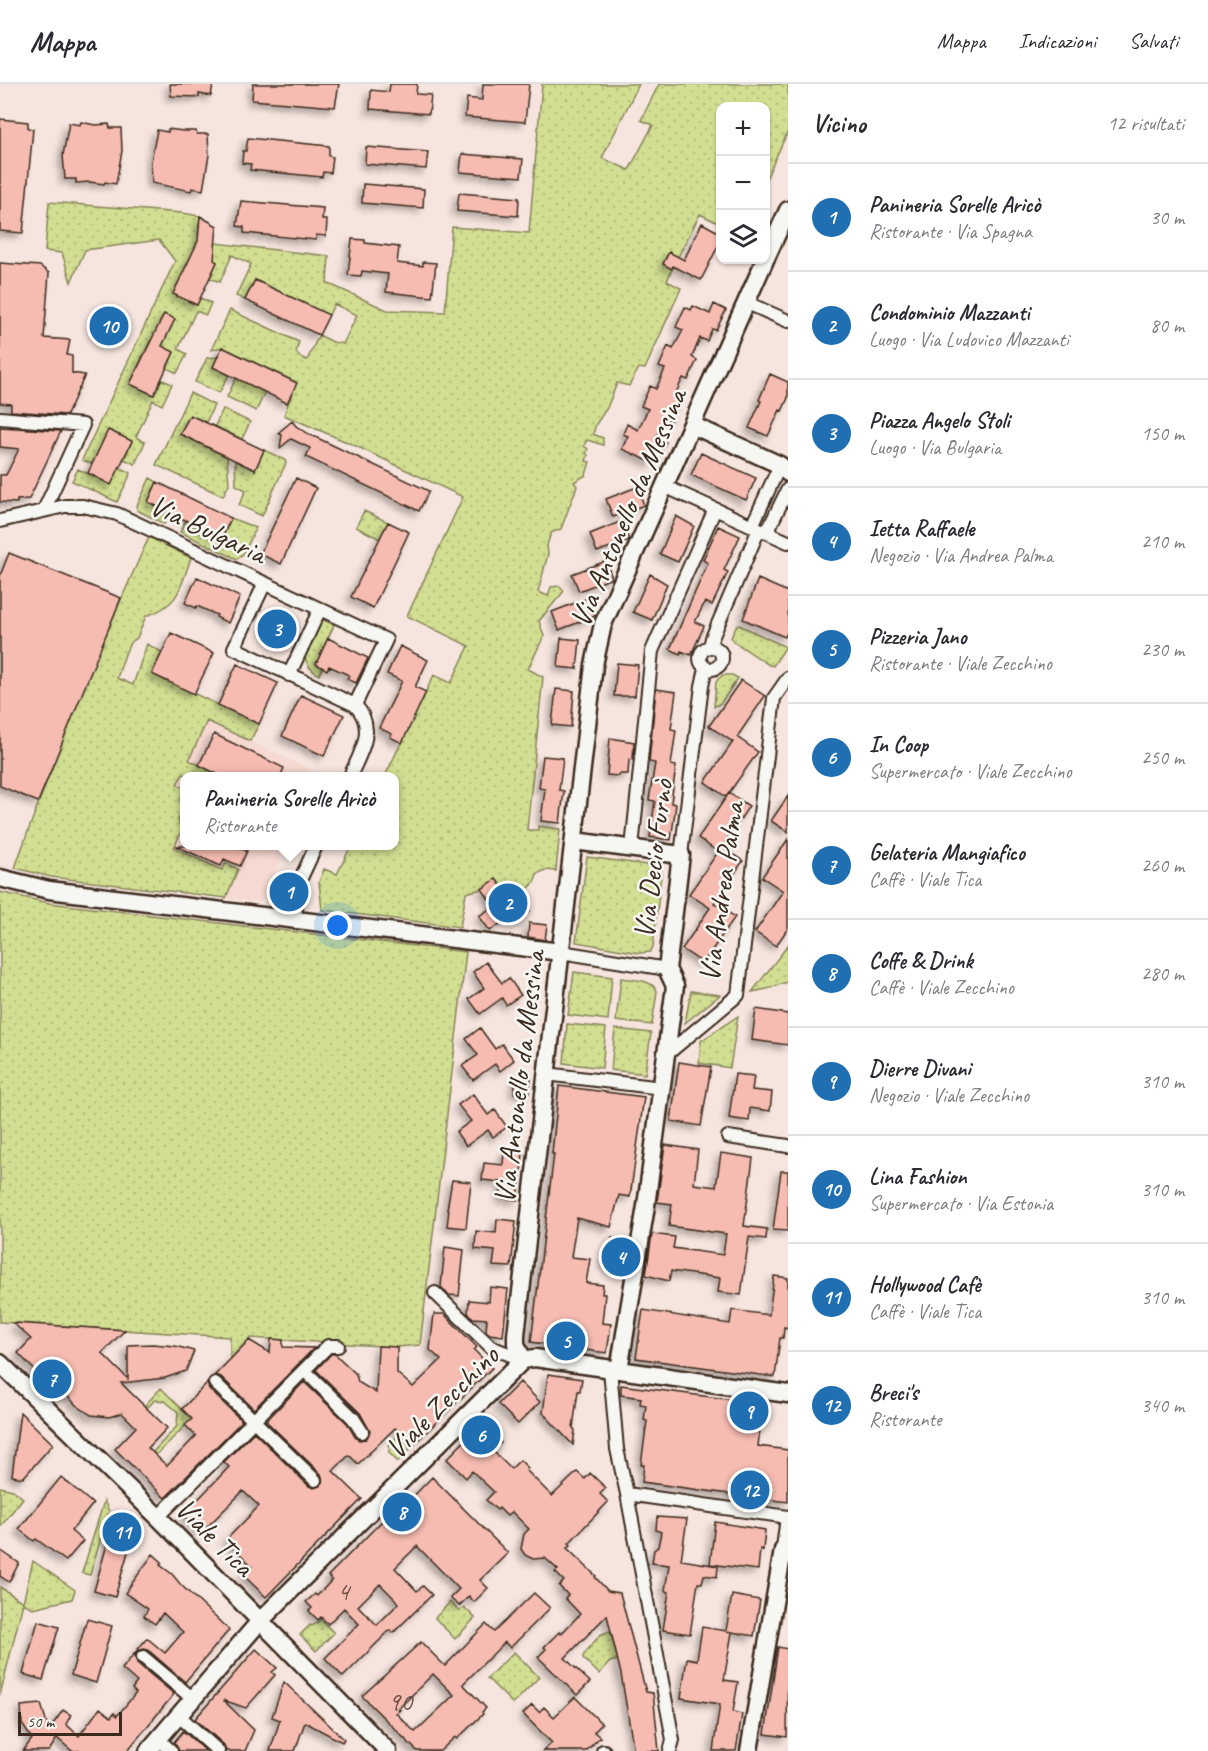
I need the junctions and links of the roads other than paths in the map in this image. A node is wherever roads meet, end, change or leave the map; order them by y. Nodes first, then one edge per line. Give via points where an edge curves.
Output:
1 (788, 210) edge
2 (770, 248) edge
3 (763, 264) edge
4 (745, 302) junction
5 (788, 321) edge
6 (0, 418) edge
7 (692, 425) junction
8 (784, 469) edge
9 (664, 486) junction
10 (788, 489) edge
11 (715, 509) junction
12 (44, 510) junction
13 (0, 521) edge
14 (759, 529) junction
15 (788, 542) edge
16 (265, 583) junction
17 (320, 609) junction
18 (710, 647) junction
19 (706, 668) junction
20 (289, 675) junction
21 (788, 678) edge
22 (355, 705) junction
23 (352, 772) edge
24 (574, 841) junction
25 (632, 841) junction
26 (314, 850) edge
27 (681, 855) junction
28 (0, 878) edge
29 (294, 920) junction
30 (561, 952) junction
31 (667, 969) junction
32 (667, 1054) junction
33 (546, 1074) junction
34 (662, 1088) junction
35 (728, 1137) dead end
36 (788, 1146) edge
37 (435, 1293) dead end
38 (338, 1347) dead end
39 (524, 1360) junction
40 (0, 1364) edge
41 (304, 1370) junction
42 (615, 1370) junction
43 (215, 1383) dead end
44 (788, 1394) edge
45 (254, 1421) junction
46 (363, 1432) dead end
47 (315, 1480) dead end
48 (627, 1494) junction
49 (158, 1517) junction
50 (788, 1517) edge
51 (785, 1546) edge
52 (260, 1621) junction
53 (143, 1657) dead end
54 (192, 1698) junction
55 (178, 1715) junction
56 (153, 1745) edge
57 (171, 1751) edge
58 (218, 1751) edge
59 (388, 1751) edge
60 (670, 1751) edge
61 (749, 1751) edge

1 - 2 street, Via Antonello da Messina
3 - 4 street, Via Antonello da Messina
4 - 5 street
4 - 7 street, Via Antonello da Messina
6 - 12 street via 83,425
7 - 8 street
7 - 9 street, Via Antonello da Messina
8 - 14 street
9 - 11 street
9 - 24 street, Via Antonello da Messina via 603,624 594,665
10 - 14 street
11 - 14 street
11 - 25 street via 652,651
12 - 13 street, Via Bulgaria
12 - 16 street, Via Bulgaria via 83,506 117,514
14 - 15 street
14 - 18 street
16 - 17 street, Via Bulgaria
16 - 20 street via 234,648
17 - 20 street
17 - 22 street, Via Bulgaria via 386,640
18 - 19 street via 700,656
18 - 19 street via 720,652 722,661 715,669
19 - 27 street, Via Decio Furnò
20 - 22 street
21 - 32 street, Via Andrea Palma via 774,698 738,995
22 - 23 street via 367,731
24 - 25 street
24 - 30 street, Via Antonello da Messina
25 - 27 street
26 - 29 street via 301,878
27 - 31 street, Via Decio Furnò
28 - 29 street via 49,890
29 - 30 street
30 - 31 street
30 - 33 street, Via Antonello da Messina
31 - 32 street, Via Decio Furnò via 675,986
32 - 34 street
33 - 34 street
33 - 39 street, Via Antonello da Messina via 516,1335
34 - 42 street via 646,1206
35 - 36 street
37 - 39 street via 491,1347
38 - 41 street via 328,1346
39 - 42 street, Viale Zecchino via 535,1358
39 - 52 street, Viale Zecchino
40 - 49 street, Viale Tica
41 - 45 street
41 - 46 street
42 - 44 street, Viale Zecchino
42 - 48 street via 617,1449
43 - 45 street
45 - 47 street
45 - 49 street
48 - 50 street
48 - 60 street via 673,1740
49 - 52 street, Viale Tica
50 - 51 street
51 - 61 street
52 - 54 street, Viale Zecchino
52 - 59 street, Viale Tica
53 - 54 street
54 - 55 street, Viale Zecchino
55 - 56 street, Viale Zecchino
55 - 58 street
56 - 57 street

